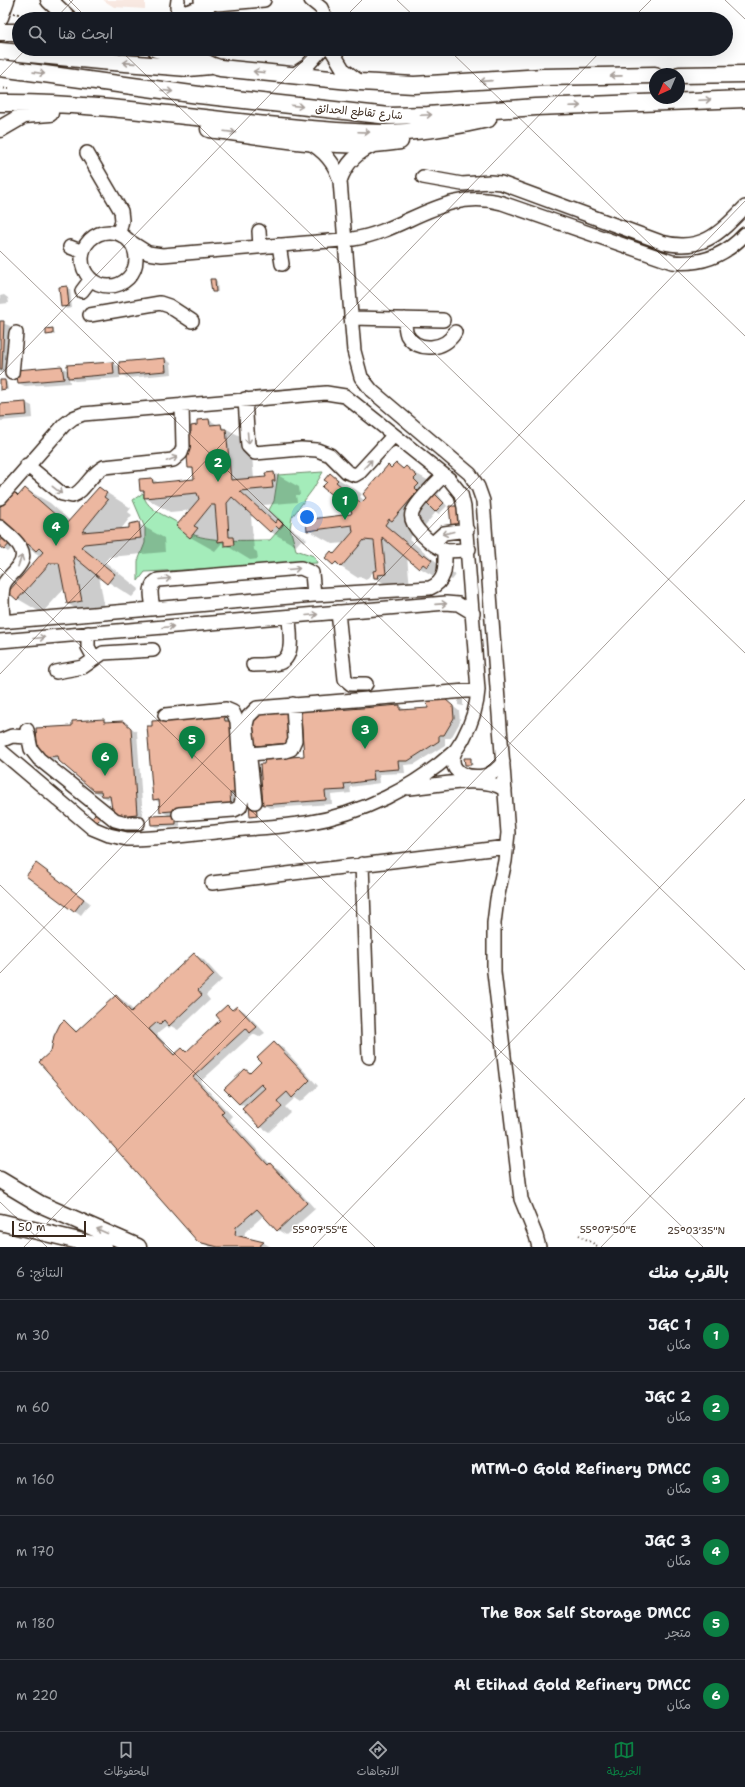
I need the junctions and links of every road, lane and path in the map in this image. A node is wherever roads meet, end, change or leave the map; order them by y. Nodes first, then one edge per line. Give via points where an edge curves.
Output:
1 (49, 0) edge
2 (178, 0) edge
3 (260, 0) edge
4 (264, 0) edge
5 (312, 0) edge
6 (207, 2) edge
7 (62, 12) edge
8 (182, 12) edge
9 (185, 12) edge
10 (323, 12) edge
11 (0, 32) edge
12 (12, 32) edge
13 (0, 51) edge
14 (12, 52) edge
15 (45, 56) edge
16 (192, 56) edge
17 (316, 56) edge
18 (335, 56) edge
19 (210, 66) junction
20 (0, 68) edge
21 (745, 74) edge
22 (649, 75) edge
23 (685, 75) edge
24 (292, 76) junction
25 (360, 82) junction
26 (0, 88) edge
27 (14, 90) dead end
28 (745, 98) edge
29 (0, 103) edge
30 (536, 107) junction
31 (447, 128) junction
32 (0, 129) edge
33 (307, 142) junction
34 (376, 144) junction
35 (87, 153) dead end
36 (423, 177) dead end
37 (340, 181) junction
38 (470, 184) junction
39 (472, 198) junction
40 (745, 207) edge
41 (260, 231) dead end
42 (745, 234) edge
43 (124, 238) junction
44 (710, 239) junction
45 (344, 240) junction
46 (279, 245) junction
47 (70, 247) dead end
48 (260, 247) junction
49 (83, 252) junction
50 (162, 255) junction
51 (715, 257) junction
52 (282, 264) dead end
53 (133, 272) junction
54 (92, 279) junction
55 (82, 290) dead end
56 (90, 315) dead end
57 (351, 318) junction
58 (405, 319) junction
59 (192, 320) dead end
60 (443, 320) dead end
61 (455, 332) dead end
62 (16, 333) dead end
63 (12, 373) dead end
64 (245, 399) junction
65 (182, 405) junction
66 (394, 435) junction
67 (27, 465) junction
68 (444, 475) junction
69 (0, 498) edge
70 (0, 527) edge
71 (467, 530) junction
72 (433, 543) junction
73 (469, 549) junction
74 (445, 550) junction
75 (314, 595) junction
76 (153, 609) junction
77 (338, 612) junction
78 (473, 613) junction
79 (288, 616) junction
80 (1, 622) edge
81 (91, 633) junction
82 (0, 641) edge
83 (153, 650) dead end
84 (97, 656) junction
85 (253, 665) dead end
86 (56, 672) dead end
87 (366, 684) dead end
88 (478, 690) junction
89 (293, 704) junction
90 (165, 715) dead end
91 (0, 741) edge
92 (0, 750) edge
93 (455, 751) junction
94 (250, 754) junction
95 (503, 762) junction
96 (436, 768) junction
97 (475, 780) junction
98 (446, 784) junction
99 (403, 788) junction
100 (506, 790) junction
101 (255, 802) dead end
102 (138, 823) dead end
103 (192, 834) junction
104 (507, 847) junction
105 (362, 864) junction
106 (212, 883) dead end
107 (369, 1057) dead end
108 (0, 1180) edge
109 (0, 1222) edge
110 (579, 1234) dead end
111 (104, 1247) edge
112 (138, 1247) edge
113 (539, 1247) edge
114 (599, 1247) edge

1 - 7 main road
2 - 8 street via 177,7
3 - 4 street
3 - 6 street
5 - 10 street
6 - 9 street
11 - 12 main road
14 -> 13 main road
19 -> 15 main road via 188,68
16 - 19 main road
17 - 24 street
18 - 25 street via 343,69
24 -> 19 main road
20 -> 30 main road, شارع تقاطع الحدائق via 199,95 376,115 428,115
21 - 23 main road
22 -> 25 main road via 543,77 421,85
24 - 25 main road
26 - 27 path
30 -> 28 main road, شارع تقاطع الحدائق
29 -> 31 main road via 111,107 325,130 386,133
30 - 31 main road
31 - 34 main road via 419,138
32 -> 33 main road via 24,115 46,113 140,121
33 - 34 main road via 341,145
33 - 37 street via 325,153 332,161
34 - 37 street via 353,158
35 - 43 street via 121,212
36 - 38 street
37 - 45 street
38 - 39 street
38 - 44 street via 490,182 508,185 670,245 686,246
39 - 45 street via 434,209 371,236
39 - 51 street via 502,203 672,262 694,263
40 - 44 street via 724,229
41 - 48 street
42 - 51 street via 733,246
43 - 49 street via 107,232 94,236
43 - 50 street via 148,253
43 - 53 street via 135,253
44 - 51 street
45 - 46 street
45 - 57 street
46 - 48 street
46 - 52 street
47 - 49 street
48 - 50 street
49 - 54 street via 83,264 87,275
50 - 53 street
53 - 54 street via 124,282 111,286 97,283
54 - 55 street
56 - 59 street via 160,304 173,308
57 - 58 street
57 - 95 street via 356,360 366,384 470,474 481,494
58 - 60 street
58 - 61 street via 408,337 415,343 430,347 445,344
62 - 63 street
64 - 65 street
64 - 66 street via 339,394 351,400
64 -> 66 street via 248,446 255,453 317,450 330,455 350,473 355,474 360,472
65 - 67 street via 78,415 64,425
67 -> 65 street via 62,494 72,496 104,467 173,460 182,453 183,447
66 - 68 street
67 - 69 street
68 - 71 street via 461,494
68 - 72 street via 415,508 411,518 415,527
80 -> 70 street via 5,584 23,556 19,545
71 -> 72 street via 444,533
71 - 73 street
72 - 74 street
73 - 74 street
73 - 78 street
74 - 75 street via 444,576 430,588
75 - 76 street
76 -> 75 street via 151,587 158,580 301,568 312,573
76 - 80 street
77 -> 78 street via 446,603 458,604
79 -> 77 street
77 - 87 street via 344,679 351,684
78 - 88 street
81 -> 79 street
79 - 85 street via 290,649 286,657 278,663
82 -> 81 street
81 - 84 street via 88,647
83 - 84 street
84 - 86 street via 83,667
88 - 89 street
88 - 93 street via 470,726
89 - 94 street via 261,706 250,713 246,725
89 - 94 street via 295,740 291,749
90 - 103 street via 226,709 237,717 242,804 234,810 184,814
91 - 102 street via 27,733 34,755 110,817 121,822
92 - 103 street via 77,816 100,832 128,839
93 - 96 street
93 - 97 street via 453,763 457,771
94 - 101 street
95 - 97 street via 494,772
95 - 100 street
96 - 98 street via 440,779
96 - 99 street
97 - 98 street
97 - 100 street via 492,783
98 - 99 street
99 - 103 street via 366,806 326,818 301,823
100 - 104 street
104 - 105 street
104 - 113 street via 494,923 494,972 521,1199
105 - 106 street
105 - 107 street
112 -> 108 main road via 40,1204
109 - 111 main road
110 - 114 path

